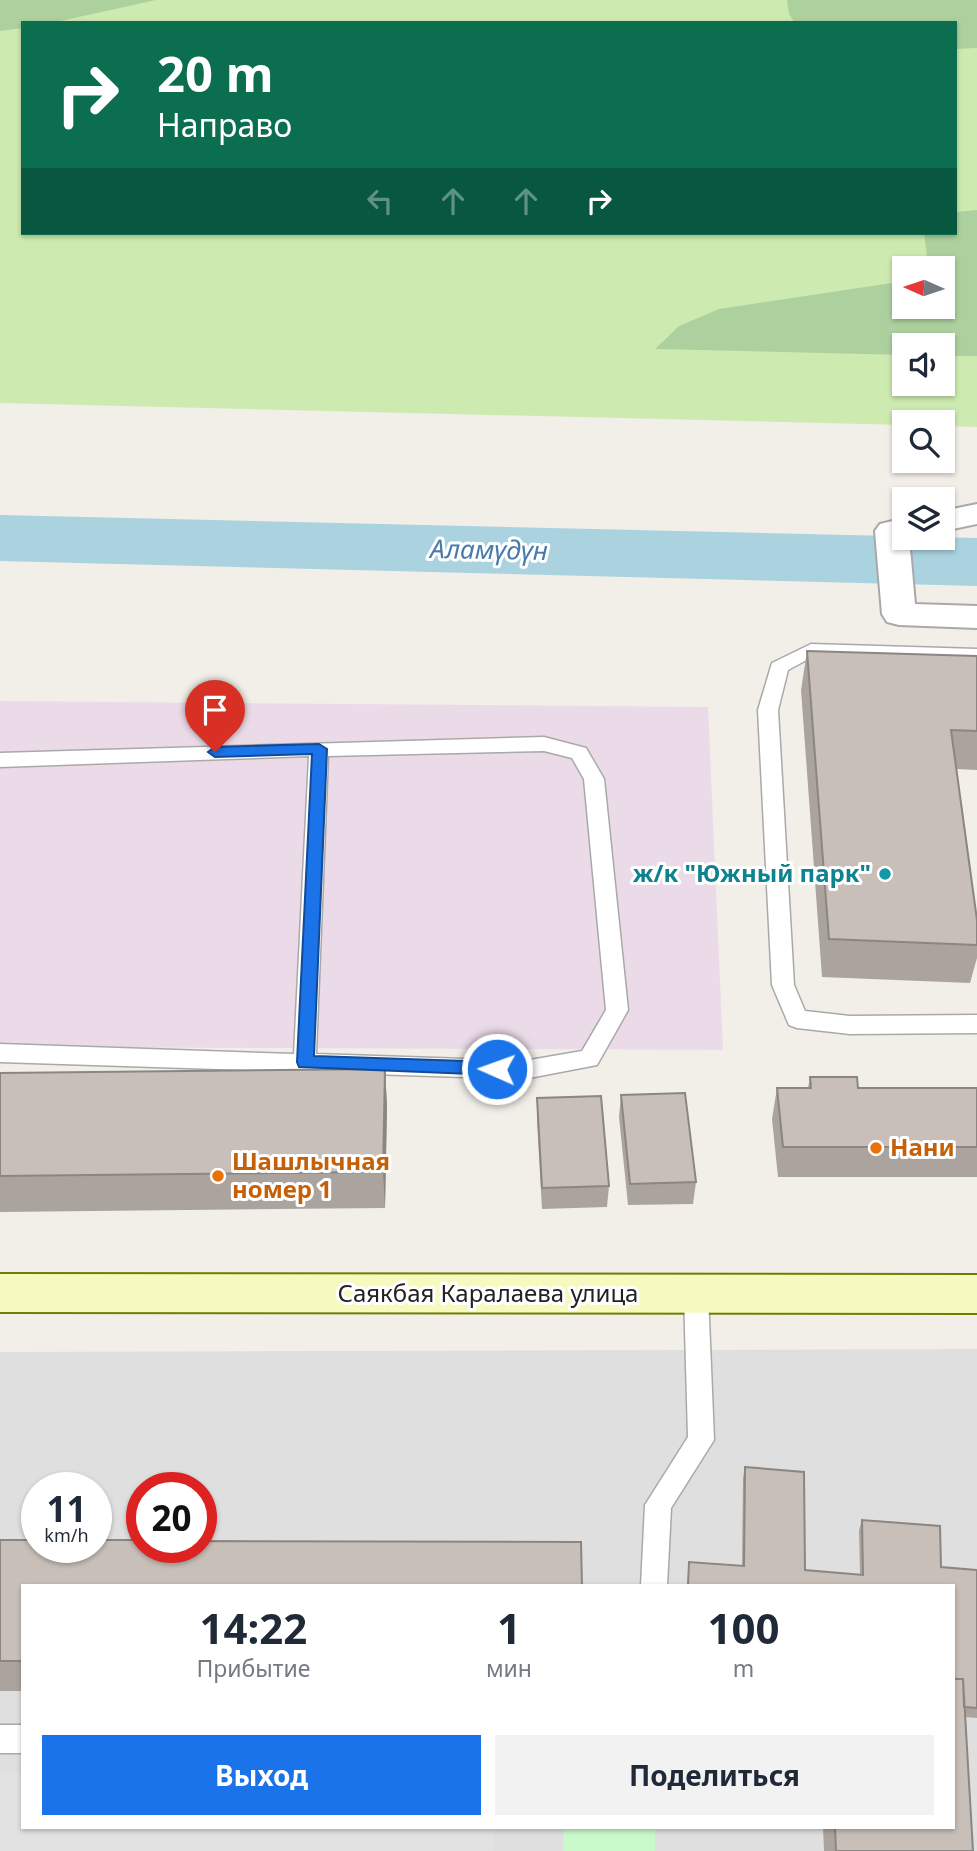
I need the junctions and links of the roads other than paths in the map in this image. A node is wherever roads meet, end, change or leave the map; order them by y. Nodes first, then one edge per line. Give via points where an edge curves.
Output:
1 (977, 514) edge
2 (955, 519) edge
3 (898, 550) edge
4 (977, 617) edge
5 (977, 655) edge
6 (319, 749) junction
7 (0, 760) edge
8 (977, 1024) edge
9 (0, 1053) edge
10 (305, 1062) junction
11 (0, 1293) edge
12 (696, 1294) junction
13 (977, 1294) edge
14 (653, 1584) edge
15 (0, 1739) edge
16 (21, 1739) edge

1 - 2 street
3 - 4 street via 900,614
5 - 8 lane via 811,650 779,667 768,710 783,985 797,1018 850,1025
6 - 7 lane
6 - 10 lane
6 - 10 lane via 544,744 579,753 594,779 617,1010 589,1059 524,1070
9 - 10 lane
11 - 12 main road, Саякбая Каралаева улица
12 - 13 main road, Саякбая Каралаева улица
12 - 14 lane via 701,1440 658,1505
15 - 16 lane

